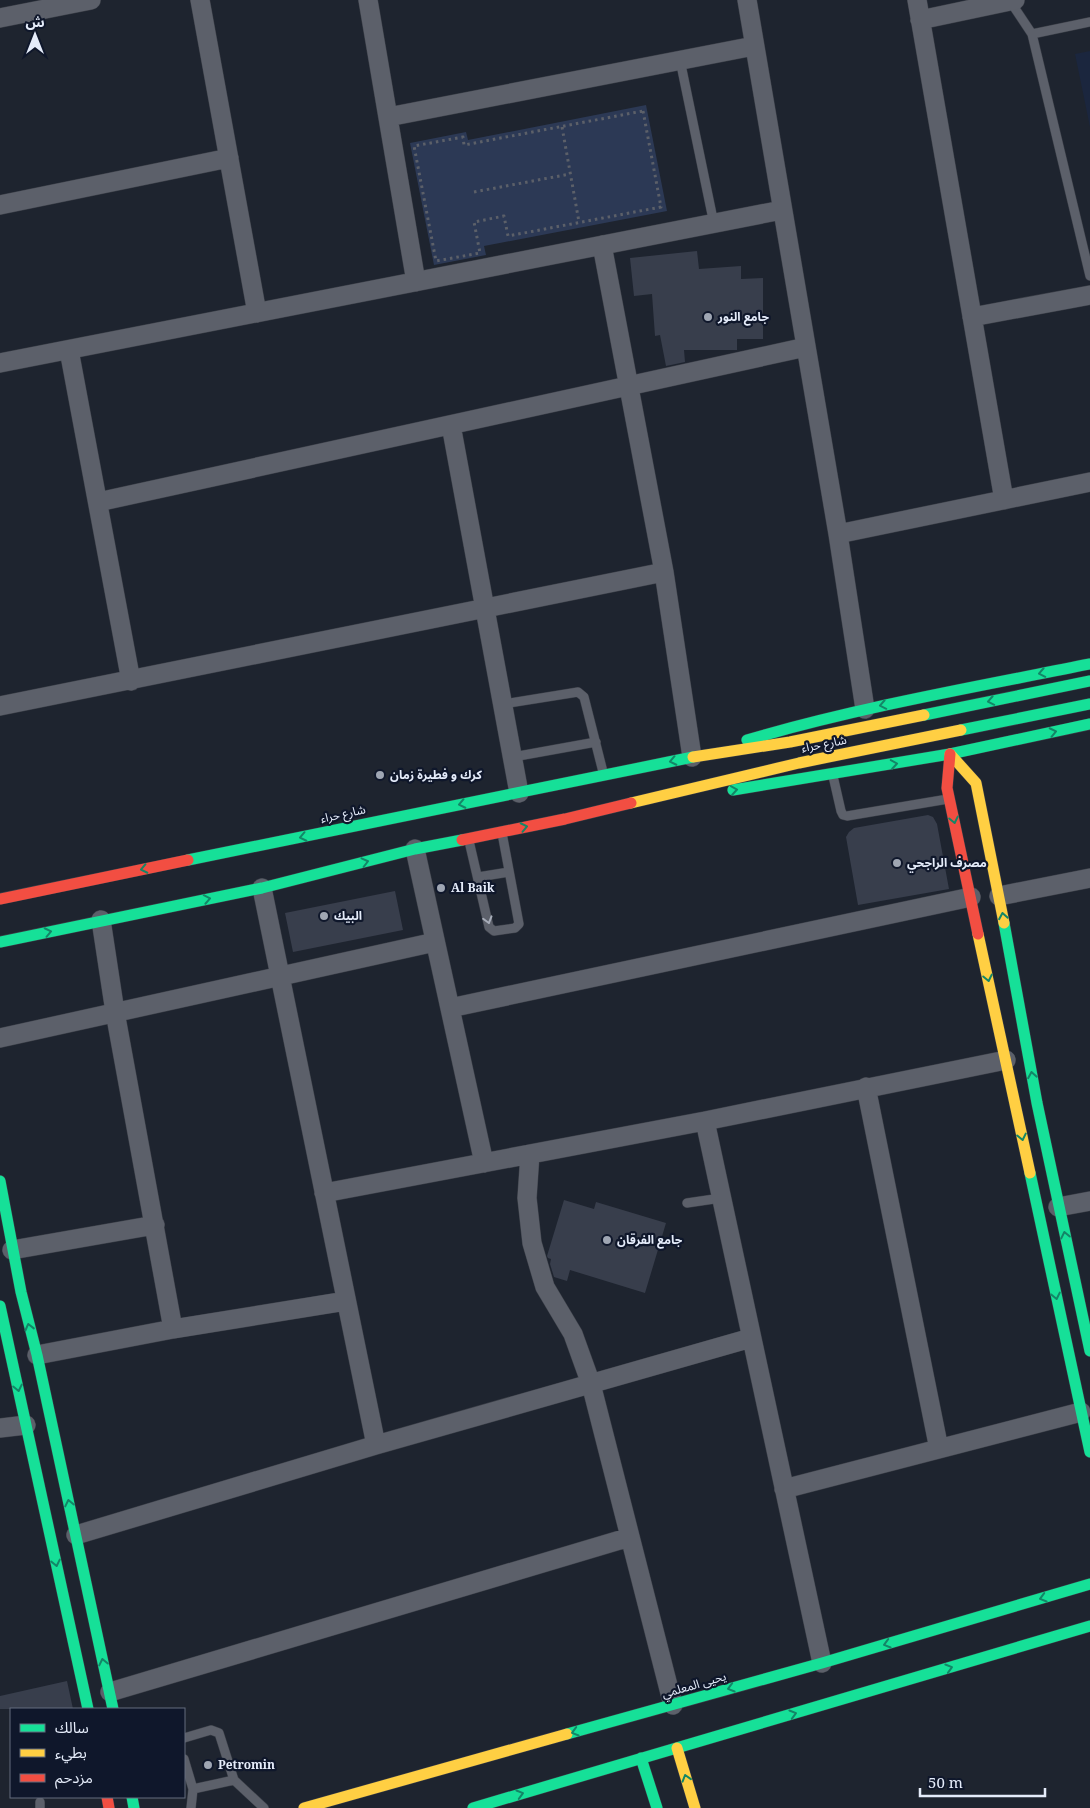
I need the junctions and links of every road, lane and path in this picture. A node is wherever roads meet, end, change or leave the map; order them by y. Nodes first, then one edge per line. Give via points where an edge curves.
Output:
1 (91, 0) edge
2 (200, 0) edge
3 (368, 0) edge
4 (746, 0) edge
5 (917, 0) edge
6 (1012, 0) edge
7 (0, 18) edge
8 (920, 20) junction
9 (1090, 22) edge
10 (1032, 34) junction
11 (754, 46) junction
12 (680, 60) junction
13 (388, 117) junction
14 (562, 126) junction
15 (229, 158) junction
16 (570, 174) junction
17 (474, 192) dead end
18 (0, 205) edge
19 (782, 210) junction
20 (579, 222) junction
21 (714, 224) junction
22 (602, 245) junction
23 (1090, 276) edge
24 (416, 282) junction
25 (1090, 295) edge
26 (256, 313) junction
27 (972, 317) junction
28 (806, 348) junction
29 (69, 350) junction
30 (0, 363) edge
31 (628, 386) junction
32 (452, 425) junction
33 (1090, 482) edge
34 (1004, 500) junction
35 (98, 502) junction
36 (838, 534) junction
37 (664, 572) junction
38 (485, 608) junction
39 (1090, 664) edge
40 (131, 681) junction
41 (1090, 681) edge
42 (503, 704) junction
43 (1090, 704) edge
44 (0, 706) edge
45 (865, 709) junction
46 (1090, 724) edge
47 (596, 742) junction
48 (950, 754) junction
49 (513, 757) junction
50 (692, 757) junction
51 (832, 774) junction
52 (604, 775) junction
53 (519, 792) junction
54 (950, 799) junction
55 (565, 818) junction
56 (501, 832) junction
57 (469, 838) junction
58 (415, 849) junction
59 (509, 872) junction
60 (478, 877) junction
61 (1090, 878) edge
62 (262, 888) junction
63 (999, 896) junction
64 (971, 897) junction
65 (0, 898) edge
66 (101, 920) junction
67 (0, 942) edge
68 (435, 942) junction
69 (280, 975) junction
70 (450, 1008) junction
71 (115, 1012) junction
72 (0, 1038) edge
73 (1006, 1060) junction
74 (866, 1087) junction
75 (1037, 1103) junction
76 (1016, 1106) junction
77 (705, 1121) junction
78 (530, 1154) junction
79 (484, 1163) junction
80 (0, 1182) edge
81 (324, 1193) junction
82 (721, 1198) junction
83 (1090, 1201) edge
84 (687, 1203) dead end
85 (1058, 1207) junction
86 (155, 1226) junction
87 (12, 1250) junction
88 (21, 1292) junction
89 (0, 1300) edge
90 (346, 1301) junction
91 (0, 1306) edge
92 (173, 1329) junction
93 (751, 1338) junction
94 (1090, 1351) edge
95 (36, 1355) junction
96 (591, 1384) junction
97 (1081, 1412) junction
98 (26, 1425) junction
99 (0, 1428) edge
100 (376, 1445) junction
101 (939, 1449) junction
102 (1090, 1452) edge
103 (784, 1489) junction
104 (76, 1534) junction
105 (630, 1537) junction
106 (1090, 1584) edge
107 (1090, 1626) edge
108 (822, 1662) junction
109 (112, 1700) edge
110 (673, 1705) junction
111 (88, 1708) edge
112 (185, 1738) edge
113 (677, 1748) junction
114 (642, 1758) junction
115 (185, 1762) edge
116 (234, 1780) junction
117 (193, 1790) junction
118 (479, 1807) edge
119 (191, 1808) edge
120 (264, 1808) edge
121 (304, 1808) edge
122 (657, 1808) edge
123 (695, 1808) edge

1 - 7 street
2 - 15 street
3 - 13 street
4 - 11 street
5 - 8 street
6 - 8 street
6 - 10 lane
8 - 27 street
9 - 10 lane
10 - 23 lane
11 - 12 street
11 - 19 street
12 - 13 street
12 - 21 lane
13 - 24 street
14 - 16 path
14 - 20 path via 643,111 661,207
14 - 20 path via 464,145 462,136 414,146 436,262 480,253 474,222 504,216 508,236
15 - 18 street
15 - 26 street
16 - 17 path
16 - 20 path
19 - 21 street
19 - 28 street
21 - 22 street
22 - 24 street
22 - 31 street
24 - 26 street
25 - 27 street
26 - 29 street
27 - 34 street
28 - 31 street
28 - 36 street
29 - 30 street
29 - 35 street
31 - 32 street
31 - 37 street
32 - 35 street
32 - 38 street
33 - 34 street
34 - 36 street
35 - 40 street
36 - 45 street
37 - 38 street
37 - 50 street
38 - 40 street
38 - 42 street
39 -> 45 street, شارع حراء
40 - 44 street
41 -> 50 street, شارع حراء via 790,742
42 - 47 lane via 578,692 584,697
42 - 49 street
43 - 55 street, شارع حراء via 799,763
45 - 50 street, شارع حراء via 774,731
48 -> 46 street, شارع حراء
47 - 49 lane
47 - 52 lane
51 -> 48 street, شارع حراء
48 - 54 street via 947,788
48 - 63 street via 976,783
49 - 53 street
50 -> 52 street, شارع حراء
51 - 54 lane via 841,811 847,816
55 -> 51 street, شارع حراء
52 - 53 street, شارع حراء
53 -> 65 street, شارع حراء
54 -> 64 street
56 -> 55 street, شارع حراء
56 - 57 street, شارع حراء
56 - 59 lane
57 - 58 street, شارع حراء
57 - 60 lane
62 -> 58 street, شارع حراء
58 - 68 street
59 - 60 lane
60 -> 59 lane via 489,927 494,931 515,928 519,924
61 - 63 street
66 -> 62 street, شارع حراء
62 - 69 street
75 -> 63 street
64 - 70 street
64 -> 73 street
67 -> 66 street, شارع حراء
66 - 71 street
68 - 69 street
68 - 70 street
69 - 71 street
69 - 81 street
70 - 79 street
71 - 72 street
71 - 86 street
73 - 74 street
73 - 76 street
74 - 77 street
74 - 101 street
75 - 76 street
75 - 85 street
76 -> 97 street
77 - 78 street
77 - 82 street
78 - 79 street
78 - 96 street via 527,1198 532,1243 545,1287 573,1334
79 - 81 street
80 - 87 street
81 - 90 street
82 - 84 lane
82 - 93 street
83 - 85 street
94 -> 85 street
86 - 87 street
86 - 92 street
87 - 88 street
88 - 89 street
95 -> 88 street
90 - 92 street
90 - 100 street
91 -> 98 street
92 - 95 street
93 - 96 street
93 - 103 street
104 -> 95 street
96 - 100 street
96 - 105 street
97 - 101 street
97 - 102 street
98 - 99 street
98 -> 111 street
100 - 104 street
101 - 103 street
103 - 108 street
109 -> 104 street
105 - 109 street
105 - 110 street
106 -> 108 street, يحيى المعلمي via 916,1640
113 -> 107 street via 927,1670
108 -> 110 street, يحيى المعلمي
110 -> 121 street, يحيى المعلمي
112 - 116 lane via 211,1730 219,1733
113 - 114 street
123 -> 113 street
118 -> 114 street
114 - 122 street
115 - 117 lane
116 - 117 lane
116 - 120 lane
117 - 119 lane

